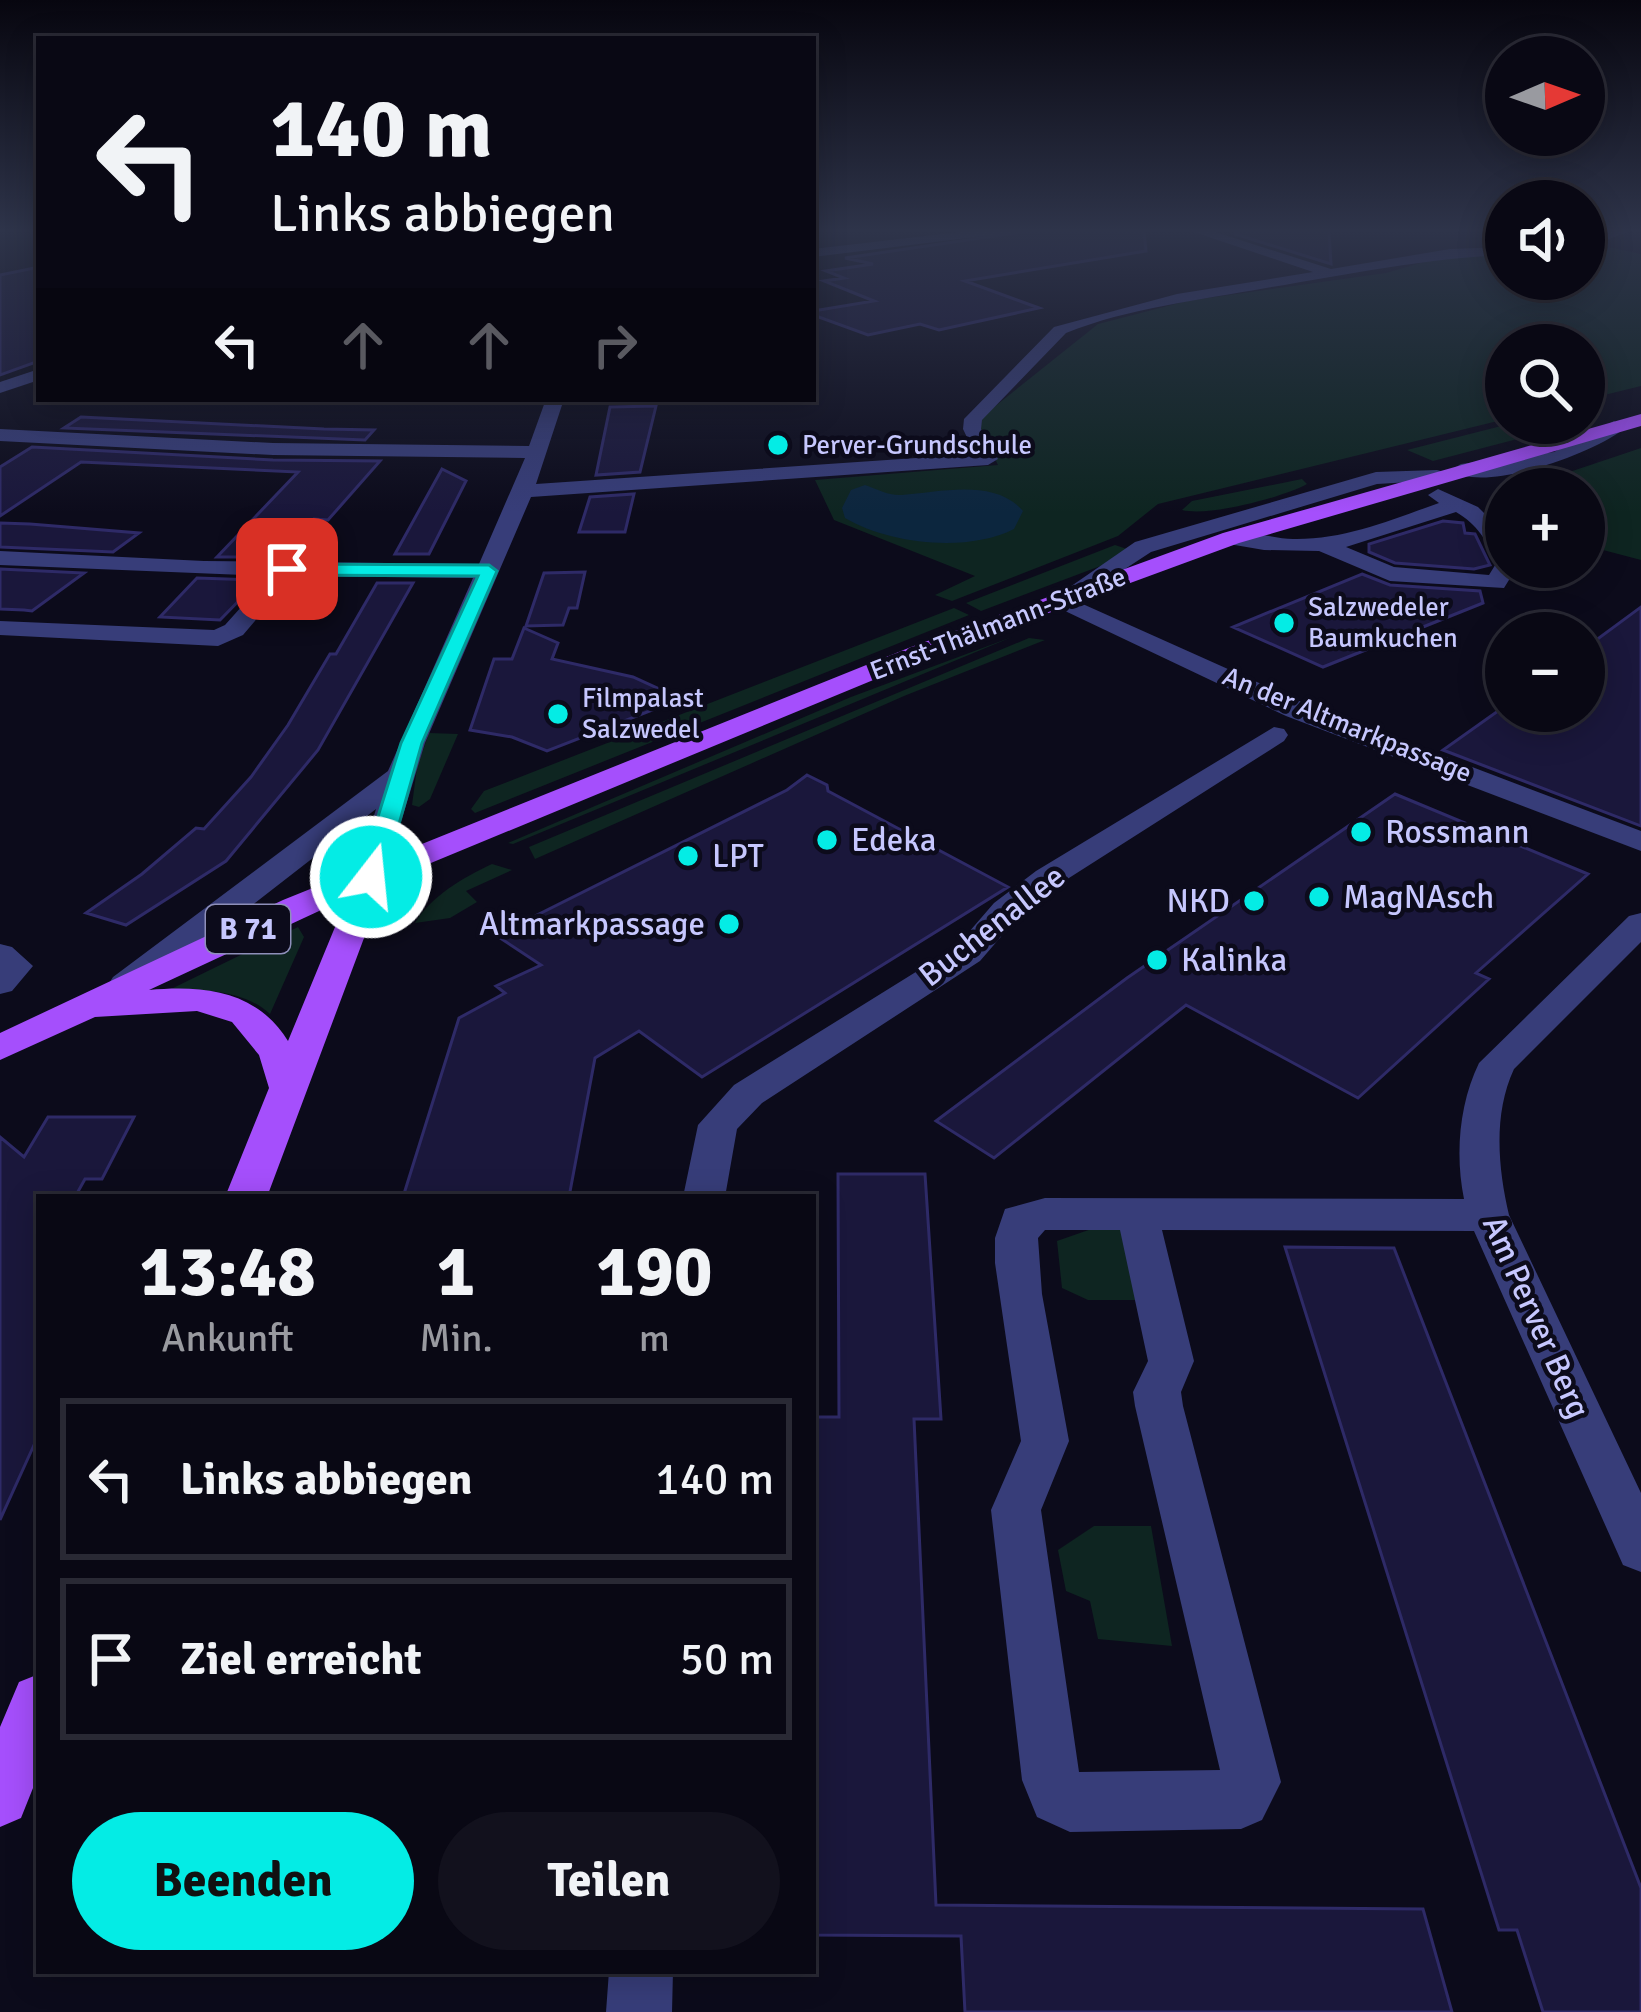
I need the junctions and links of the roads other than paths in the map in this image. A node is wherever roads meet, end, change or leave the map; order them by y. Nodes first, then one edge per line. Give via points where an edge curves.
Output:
1 (1079, 325) edge
2 (36, 375) edge
3 (0, 388) edge
4 (553, 402) edge
5 (1641, 420) edge
6 (1614, 427) joint
7 (0, 435) edge
8 (537, 452) junction
9 (1461, 470) joint
10 (1437, 476) junction
11 (1413, 484) junction
12 (523, 491) junction
13 (1458, 504) junction
14 (1485, 520) edge
15 (1231, 538) junction
16 (1328, 548) junction
17 (0, 558) edge
18 (287, 569) junction
19 (489, 571) junction
20 (1485, 582) edge
21 (1066, 598) junction
22 (0, 628) edge
23 (1278, 724) junction
24 (400, 776) junction
25 (1641, 842) edge
26 (371, 877) junction
27 (1641, 923) edge
28 (0, 954) edge
29 (0, 983) edge
30 (126, 985) junction
31 (66, 1015) junction
32 (0, 1048) edge
33 (289, 1090) junction
34 (246, 1194) edge
35 (704, 1194) edge
36 (1137, 1213) junction
37 (1488, 1215) junction
38 (1641, 1548) edge
39 (36, 1709) edge
40 (0, 1798) edge
41 (641, 1974) edge
42 (639, 2012) edge

1 - 12 street via 1060,330 973,419 988,459
2 - 3 street
4 - 8 street
5 - 6 main road
6 - 9 street via 1589,448 1536,465
7 - 8 street
8 - 12 street
9 - 10 main road, Ernst-Thälmann-Straße / B 71
10 - 11 main road, Ernst-Thälmann-Straße / B 71
10 - 21 street via 1376,478 1143,547
11 - 13 street
11 - 15 main road, Ernst-Thälmann-Straße / B 71
12 - 19 street
13 - 14 street
13 - 16 street
15 - 16 street
15 - 21 main road, Ernst-Thälmann-Straße / B 71
16 - 20 street via 1390,574
17 - 18 street
18 - 19 street
18 - 22 street via 218,638
19 - 24 street
21 - 23 street, An der Altmarkpassage
21 - 26 main road, Ernst-Thälmann-Straße / B 71
23 - 25 street, An der Altmarkpassage
23 - 35 street, Buchenallee via 1047,878 968,954 748,1094 718,1125
24 - 26 street
24 - 30 street
26 - 30 main road, B 71
26 - 33 main road
27 - 37 street, Am Perver Berg via 1498,1064 1486,1088 1478,1168
28 - 29 street via 16,966
30 - 31 main road, B 71
31 - 32 main road, B 71
31 - 33 main road via 176,1000 226,1005 263,1024
33 - 34 main road
36 - 36 street via 1035,1214 1016,1228 1045,1441 1016,1510 1051,1780 1070,1802 1241,1799 1251,1772 1157,1392 1171,1361
36 - 37 street
37 - 38 street, Am Perver Berg
39 - 40 main road
41 - 42 street

